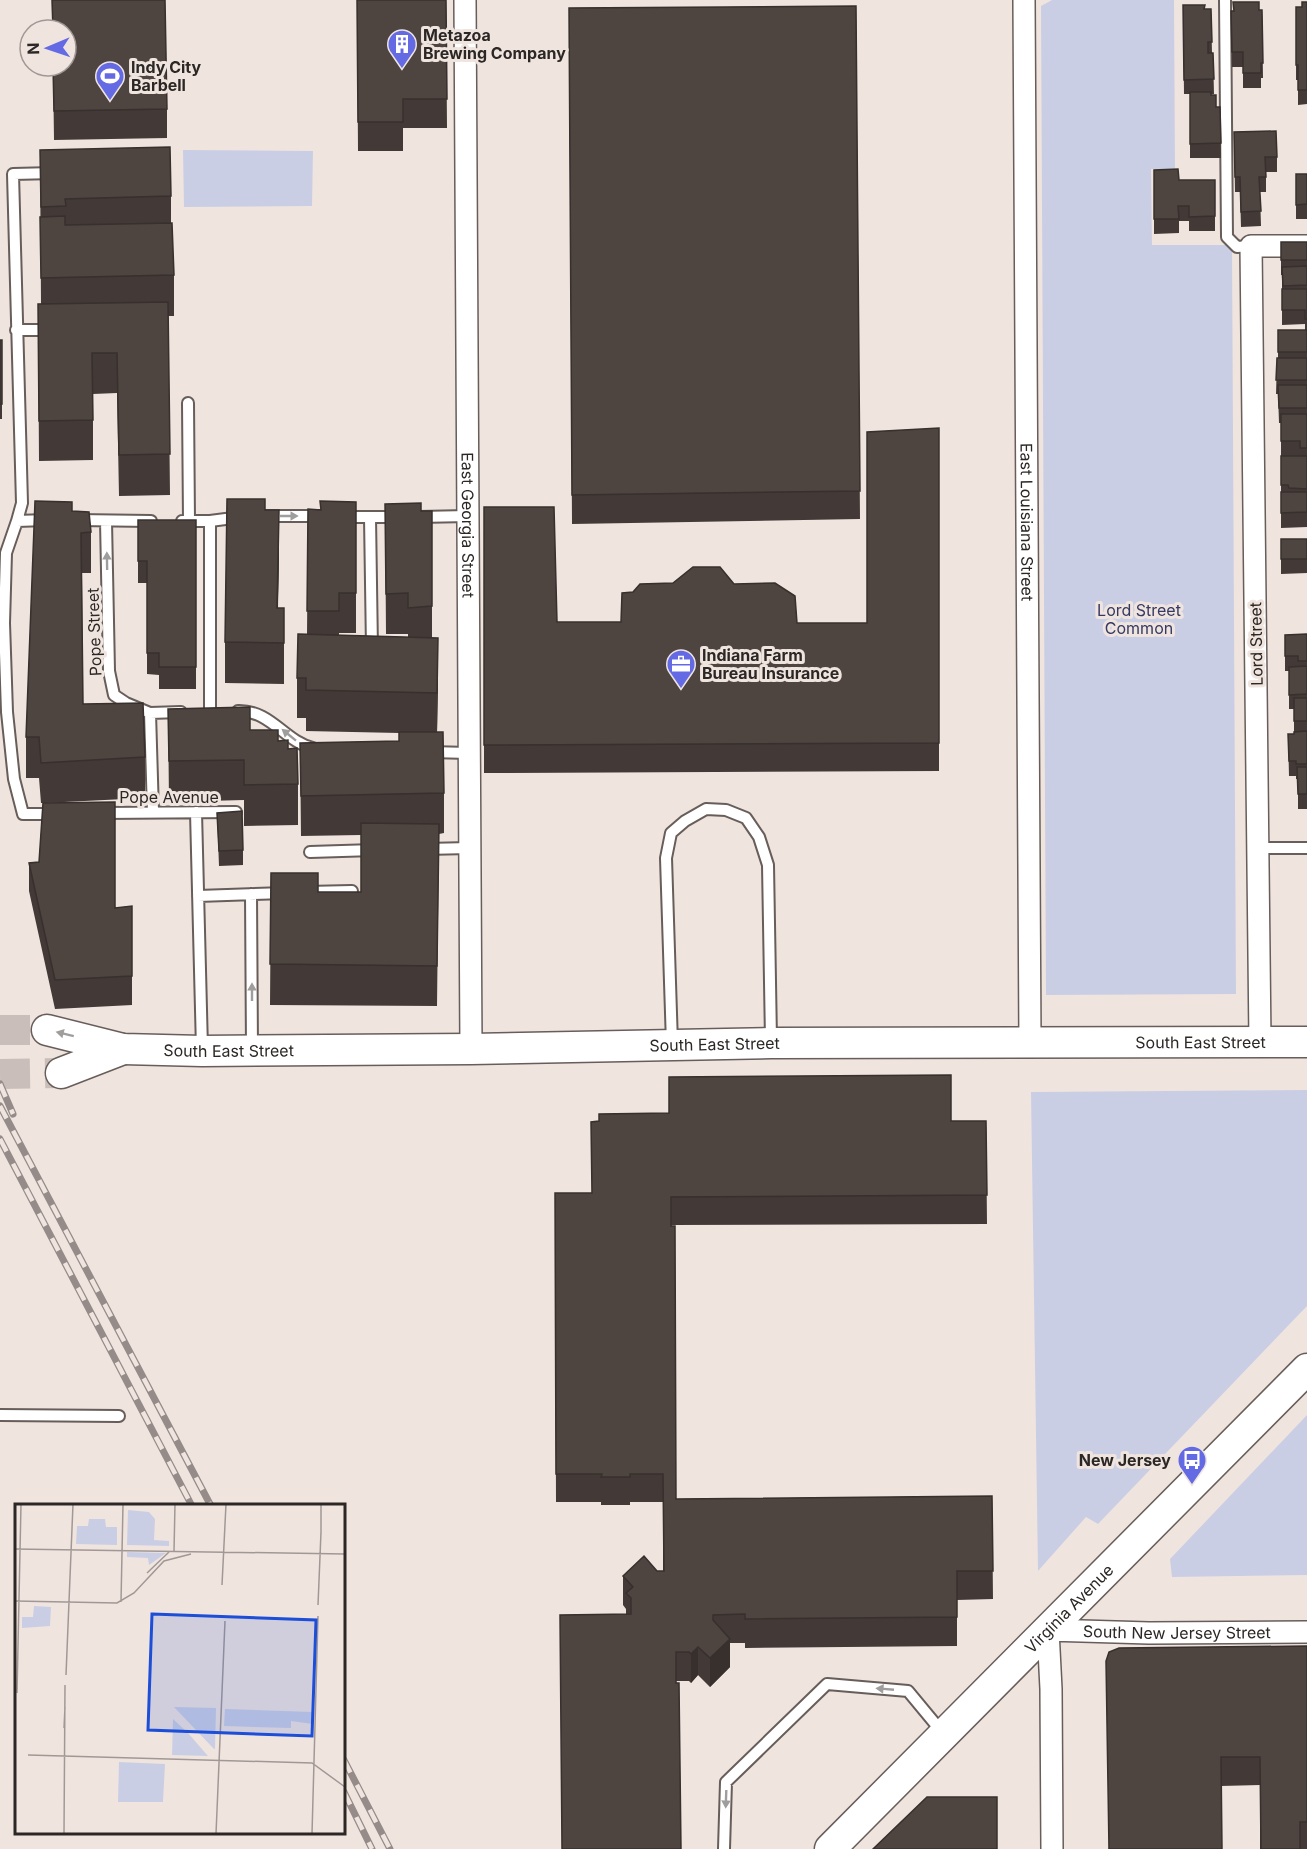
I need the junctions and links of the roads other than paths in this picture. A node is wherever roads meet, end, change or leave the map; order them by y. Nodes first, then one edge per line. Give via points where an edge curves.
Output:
1 (465, 0) edge
2 (1024, 0) edge
3 (1225, 0) edge
4 (70, 173) edge
5 (1251, 246) junction
6 (1307, 246) edge
7 (16, 330) junction
8 (60, 330) edge
9 (188, 403) dead end
10 (468, 516) junction
11 (370, 517) junction
12 (17, 520) junction
13 (106, 521) junction
14 (189, 521) junction
15 (210, 521) junction
16 (360, 656) edge
17 (210, 711) junction
18 (150, 713) junction
19 (328, 752) edge
20 (416, 752) edge
21 (469, 753) junction
22 (153, 812) junction
23 (196, 812) junction
24 (236, 812) edge
25 (70, 813) edge
26 (94, 813) edge
27 (470, 848) junction
28 (1258, 848) junction
29 (1307, 848) edge
30 (412, 849) edge
31 (389, 850) edge
32 (310, 852) dead end
33 (352, 891) edge
34 (251, 894) junction
35 (198, 896) junction
36 (47, 1030) tunnel mouth
37 (1260, 1042) junction
38 (1307, 1042) edge
39 (771, 1043) junction
40 (1030, 1044) junction
41 (672, 1045) junction
42 (123, 1050) junction
43 (252, 1050) junction
44 (471, 1050) junction
45 (202, 1051) junction
46 (61, 1073) tunnel mouth
47 (1307, 1369) edge
48 (0, 1415) edge
49 (119, 1416) dead end
50 (1048, 1630) junction
51 (1307, 1632) edge
52 (944, 1735) junction
53 (724, 1849) edge
54 (830, 1849) edge
55 (1052, 1849) edge

1 - 10 street, East Georgia Street
2 - 40 street, East Louisiana Street
3 - 5 lane via 1227,237 1237,247
4 - 7 lane via 13,174
5 - 6 street
5 - 28 street, Lord Street
7 - 8 lane
7 - 12 lane via 22,503
9 - 14 lane
10 - 11 lane
10 - 21 street, East Georgia Street
15 -> 11 lane via 287,515
11 - 16 lane via 378,656
12 - 13 lane
12 - 25 lane via 6,553 4,623 14,779 23,814
13 - 14 lane
18 -> 13 lane, Pope Street via 114,695 109,671
14 - 15 lane
15 - 17 lane
17 - 18 lane, Pope Street
19 -> 17 lane, Pope Street via 302,746 273,722 248,711
18 - 22 lane
20 - 21 lane
21 - 27 street, East Georgia Street
22 - 23 lane, Pope Avenue
22 - 26 lane, Pope Avenue
23 - 24 lane, Pope Avenue
23 - 35 lane
27 - 30 lane
27 - 44 street, East Georgia Street
28 - 29 lane
28 - 37 street, Lord Street
31 - 32 lane
33 - 34 lane
34 - 35 lane
43 -> 34 lane
35 - 45 lane
42 -> 36 main road, South East Street
37 - 38 main road, South East Street
37 - 40 main road, South East Street
39 - 40 main road, South East Street
39 - 41 main road, South East Street
39 - 41 lane via 768,865 759,837 746,818 726,810 706,809 671,833 666,858
41 - 44 main road, South East Street
42 - 45 main road, South East Street
42 - 46 main road, South East Street
43 - 44 main road, South East Street
43 - 45 main road, South East Street
47 - 50 main road, Virginia Avenue
48 - 49 lane
50 - 51 street, South New Jersey Street
50 - 52 main road, Virginia Avenue
50 - 55 street
52 -> 53 lane via 908,1691 827,1684 726,1782
52 - 54 main road, Virginia Avenue

